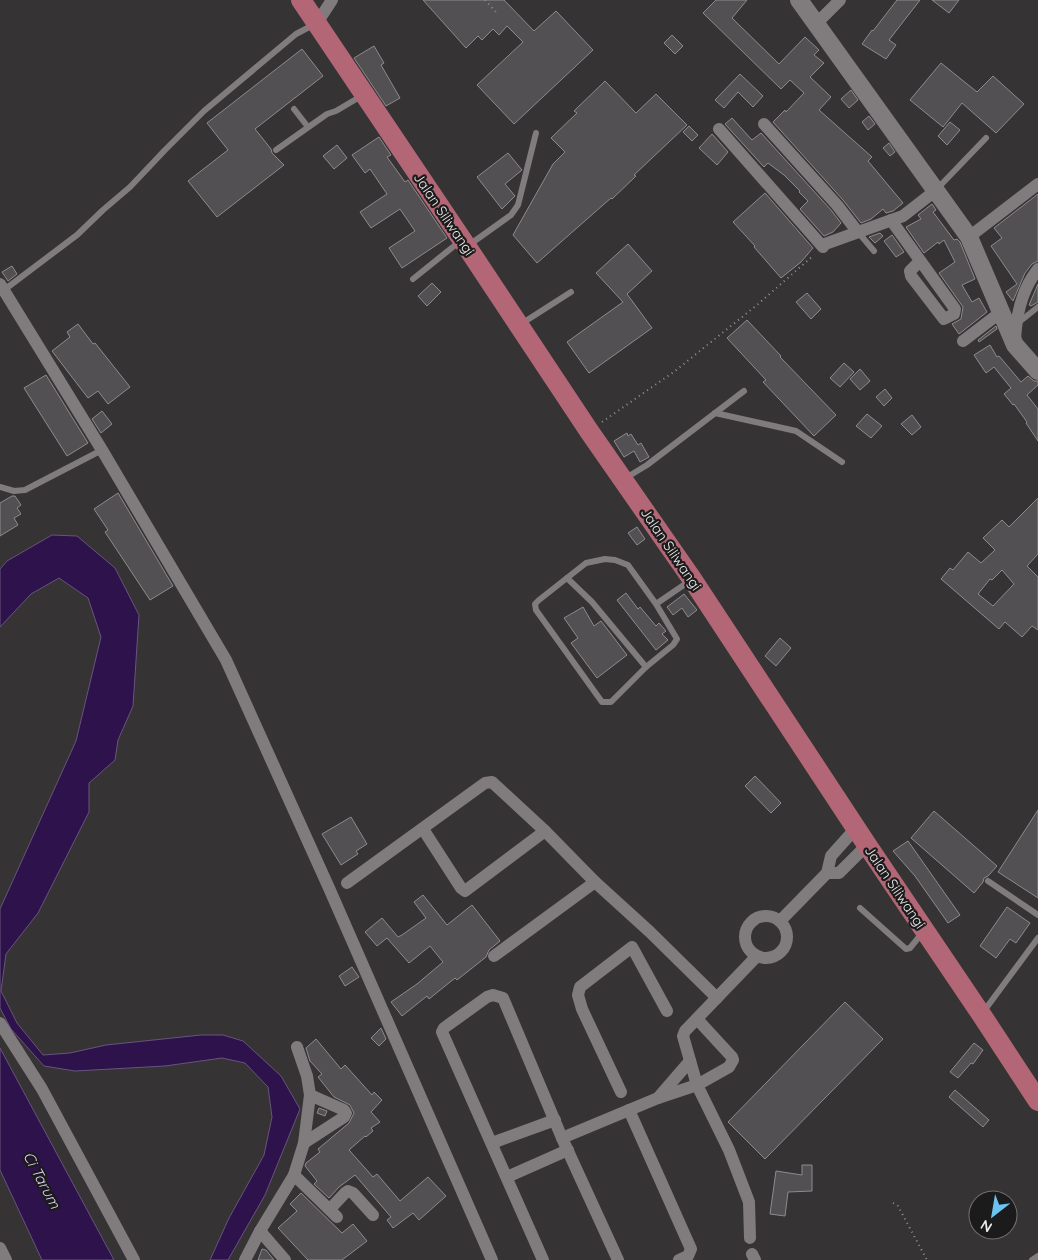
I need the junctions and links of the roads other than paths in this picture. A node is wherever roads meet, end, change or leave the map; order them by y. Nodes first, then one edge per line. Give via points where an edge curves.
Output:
1 (301, 0) edge
2 (332, 0) edge
3 (799, 0) edge
4 (840, 0) edge
5 (317, 23) junction
6 (817, 23) junction
7 (364, 95) junction
8 (294, 109) dead end
9 (764, 124) dead end
10 (308, 127) junction
11 (719, 129) dead end
12 (536, 133) dead end
13 (986, 138) dead end
14 (276, 150) dead end
15 (1038, 184) edge
16 (936, 190) junction
17 (891, 220) junction
18 (857, 231) junction
19 (968, 237) junction
20 (465, 243) junction
21 (874, 251) dead end
22 (920, 261) dead end
23 (1038, 269) edge
24 (413, 279) dead end
25 (2, 287) edge
26 (571, 292) dead end
27 (1038, 307) edge
28 (1001, 312) junction
29 (1016, 325) junction
30 (518, 326) junction
31 (964, 341) dead end
32 (1015, 345) junction
33 (1038, 370) edge
34 (744, 391) dead end
35 (715, 413) junction
36 (102, 450) junction
37 (842, 462) dead end
38 (623, 480) junction
39 (0, 487) edge
40 (567, 578) junction
41 (692, 579) junction
42 (656, 604) junction
43 (646, 667) junction
44 (856, 828) junction
45 (423, 829) junction
46 (545, 831) junction
47 (867, 845) junction
48 (827, 873) junction
49 (988, 881) dead end
50 (595, 882) junction
51 (347, 883) dead end
52 (860, 908) dead end
53 (1038, 915) edge
54 (780, 920) junction
55 (924, 931) junction
56 (650, 932) junction
57 (1038, 938) edge
58 (632, 947) junction
59 (494, 956) dead end
60 (757, 956) junction
61 (717, 998) junction
62 (667, 1011) dead end
63 (981, 1014) junction
64 (697, 1019) junction
65 (0, 1023) edge
66 (297, 1047) dead end
67 (690, 1061) junction
68 (697, 1084) junction
69 (621, 1092) dead end
70 (310, 1095) junction
71 (658, 1098) junction
72 (1038, 1101) edge
73 (629, 1110) junction
74 (555, 1120) junction
75 (562, 1138) junction
76 (304, 1143) junction
77 (492, 1143) junction
78 (568, 1150) junction
79 (294, 1175) junction
80 (507, 1177) junction
81 (373, 1215) dead end
82 (260, 1231) junction
83 (750, 1238) dead end
84 (0, 1248) edge
85 (1038, 1256) edge
86 (6, 1260) edge
87 (134, 1260) edge
88 (245, 1260) edge
89 (285, 1260) edge
90 (492, 1260) edge
91 (543, 1260) edge
92 (618, 1260) edge
93 (679, 1260) edge
94 (1032, 1260) edge

1 - 5 main road, Jalan Siliwangi
2 - 5 street
3 - 6 main road
4 - 6 street
5 - 7 main road, Jalan Siliwangi
5 - 25 lane via 296,34 204,111 130,187 77,235
6 - 16 main road
7 - 10 lane
7 - 20 main road, Jalan Siliwangi
8 - 10 lane
9 - 18 street via 837,204
10 - 14 lane
11 - 18 street via 823,246
12 - 20 lane via 518,205 511,215
13 - 16 lane
15 - 19 street
16 - 17 street via 903,216
16 - 19 main road
17 - 18 street
17 - 22 street
18 - 21 lane
19 - 28 main road
20 - 24 lane via 450,248
20 - 30 main road, Jalan Siliwangi
23 - 29 street via 1028,284
25 - 36 street
26 - 30 lane
27 - 29 lane
28 - 31 street
28 - 32 main road
29 - 32 street
30 - 38 main road, Jalan Siliwangi
32 - 33 main road
34 - 35 lane
35 - 37 lane via 796,431
35 - 38 lane
36 - 39 lane via 26,490
36 - 90 street via 226,660
38 - 41 main road, Jalan Siliwangi
40 - 42 lane via 586,563 615,560 628,565
40 - 43 lane via 592,602
40 - 43 lane via 535,604 536,610 602,702 611,702
41 - 42 lane
41 - 44 main road, Jalan Siliwangi
42 - 43 lane via 677,639
44 - 47 main road, Jalan Siliwangi
44 - 48 street via 831,856
45 - 46 street via 486,783 492,782
45 - 46 street via 465,891
45 - 51 street
46 - 50 street
47 - 48 street via 839,872
47 - 55 main road, Jalan Siliwangi
48 - 54 street
49 - 53 lane
50 - 56 street
50 - 59 street
52 - 55 lane via 906,949
54 - 60 street via 787,933 785,946 771,958
54 - 60 street via 762,916 750,923 745,941
55 - 63 main road, Jalan Siliwangi
56 - 58 street
56 - 61 street
57 - 63 lane
58 - 62 street
58 - 69 street via 580,987 578,995
60 - 61 street
61 - 64 street
63 - 72 main road, Jalan Siliwangi
64 - 67 street via 683,1036
64 - 68 street via 733,1060 729,1067
65 - 87 street via 42,1089
66 - 70 street
67 - 68 street
67 - 71 street
68 - 71 street
68 - 83 street via 729,1150 749,1202
70 - 76 street
70 - 76 street via 346,1113
71 - 73 street
73 - 75 street
73 - 93 street via 691,1249 688,1256
74 - 75 street
74 - 77 street
74 - 77 street via 503,998 487,997 442,1032
75 - 78 street
76 - 79 street
77 - 80 street
78 - 80 street
78 - 92 street
79 - 81 street via 333,1213 348,1191
79 - 82 street
80 - 91 street
82 - 88 street
82 - 89 street
84 - 86 street
85 - 94 lane

